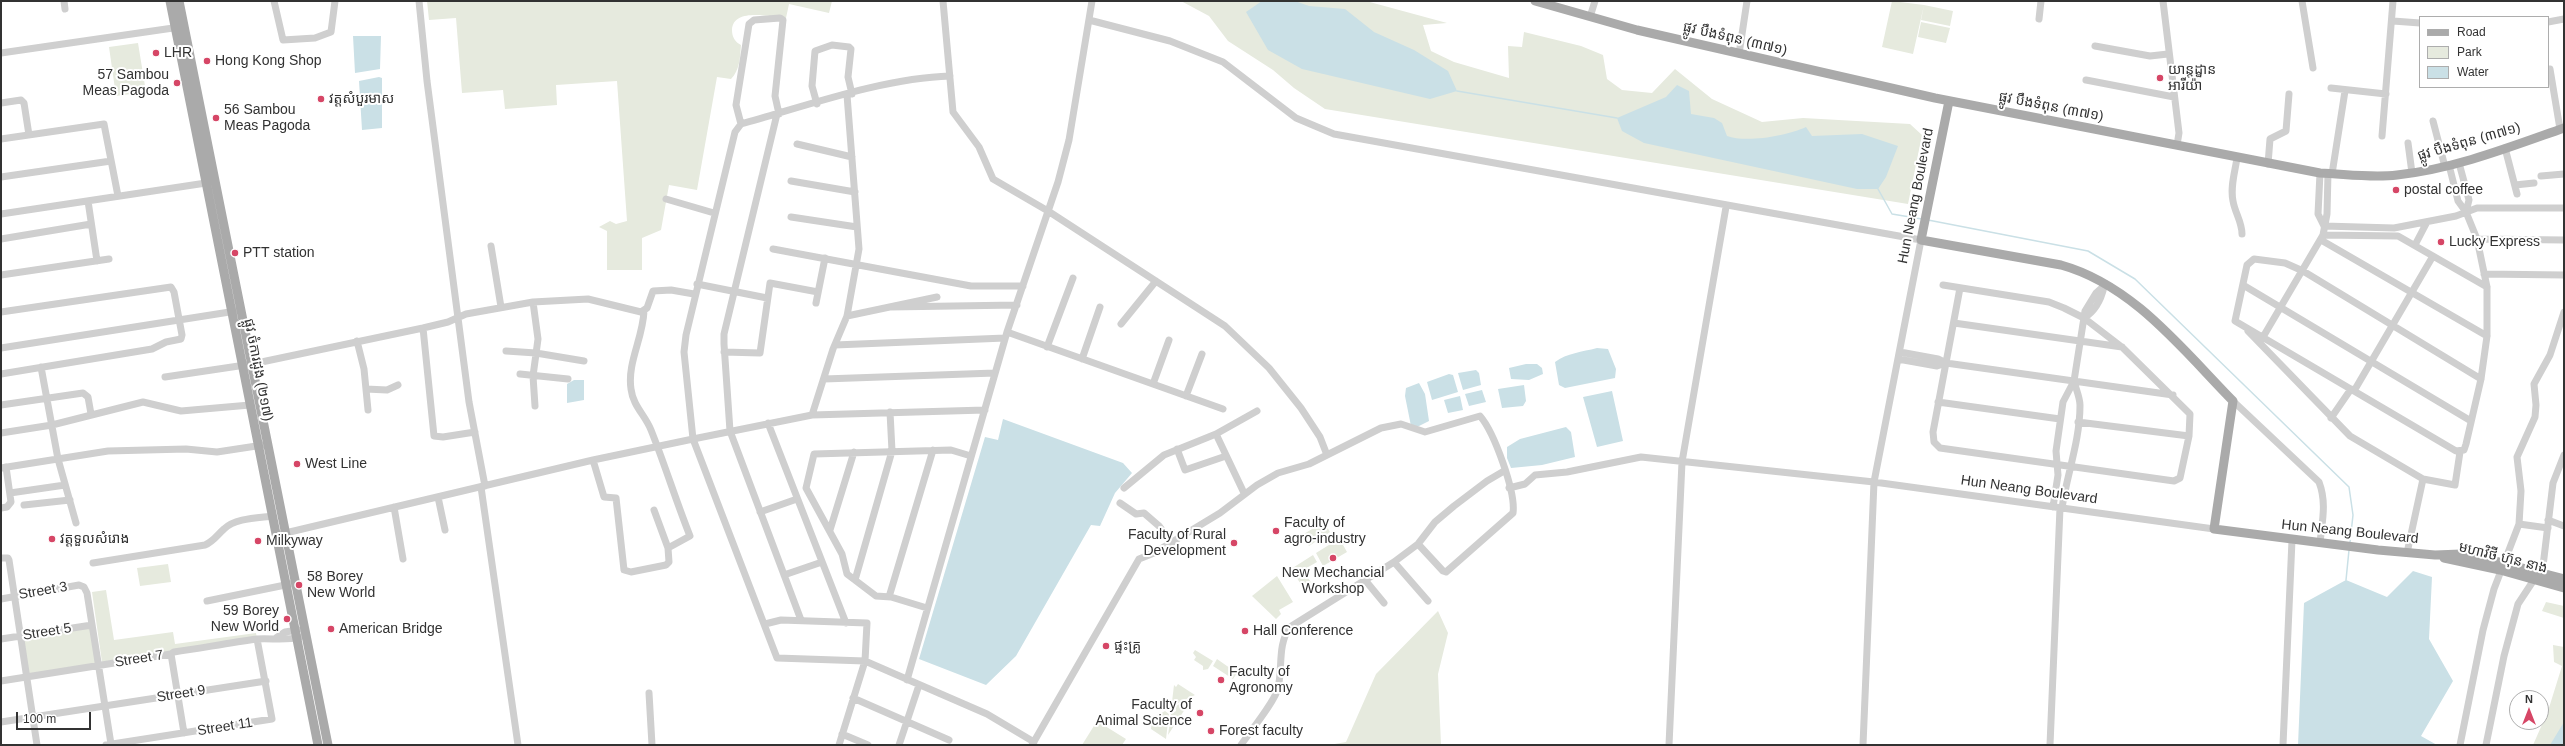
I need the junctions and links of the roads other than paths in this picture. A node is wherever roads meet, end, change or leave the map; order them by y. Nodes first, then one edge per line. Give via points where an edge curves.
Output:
1 (170, 1) edge
2 (179, 1) edge
3 (274, 1) edge
4 (335, 1) edge
5 (419, 1) edge
6 (943, 1) edge
7 (1092, 1) edge
8 (1535, 1) edge
9 (1595, 1) edge
10 (1747, 1) edge
11 (2041, 1) edge
12 (2163, 1) edge
13 (2302, 1) edge
14 (2393, 1) edge
15 (1590, 18) junction
16 (2039, 19) dead end
17 (2564, 19) edge
18 (1089, 20) junction
19 (2393, 21) junction
20 (2549, 22) edge
21 (2419, 23) edge
22 (180, 27) junction
23 (2095, 46) dead end
24 (1, 53) edge
25 (1739, 54) junction
26 (2168, 54) junction
27 (2313, 68) dead end
28 (2550, 69) dead end
29 (950, 76) junction
30 (2086, 80) dead end
31 (2331, 88) dead end
32 (2345, 91) junction
33 (2289, 94) dead end
34 (2386, 94) junction
35 (850, 95) junction
36 (2174, 97) junction
37 (1950, 101) junction
38 (1, 103) edge
39 (817, 104) junction
40 (778, 114) junction
41 (2433, 121) dead end
42 (741, 124) junction
43 (2562, 129) edge
44 (29, 134) junction
45 (2382, 136) dead end
46 (1, 139) edge
47 (2408, 143) dead end
48 (797, 144) dead end
49 (2177, 145) junction
50 (2505, 148) junction
51 (852, 157) junction
52 (2237, 158) junction
53 (111, 161) junction
54 (2460, 163) junction
55 (2268, 164) junction
56 (2447, 166) junction
57 (2327, 173) junction
58 (2412, 173) junction
59 (2564, 174) edge
60 (2541, 176) dead end
61 (1, 177) edge
62 (791, 181) dead end
63 (206, 183) junction
64 (2534, 183) dead end
65 (2515, 186) junction
66 (855, 192) junction
67 (2517, 194) dead end
68 (118, 196) junction
69 (666, 199) dead end
70 (88, 201) junction
71 (1726, 206) junction
72 (2564, 208) edge
73 (1048, 211) junction
74 (2466, 212) junction
75 (714, 213) junction
76 (1, 214) edge
77 (791, 217) dead end
78 (2427, 222) junction
79 (91, 224) junction
80 (2324, 226) junction
81 (857, 228) junction
82 (2242, 234) dead end
83 (2322, 237) junction
84 (1, 238) edge
85 (1921, 240) junction
86 (2477, 240) junction
87 (2564, 240) edge
88 (2414, 245) junction
89 (491, 246) dead end
90 (773, 249) dead end
91 (2433, 256) junction
92 (825, 258) junction
93 (109, 259) dead end
94 (97, 261) junction
95 (857, 264) junction
96 (2302, 272) junction
97 (2484, 274) junction
98 (1, 275) edge
99 (2564, 275) edge
100 (1072, 278) dead end
101 (1156, 281) junction
102 (697, 284) junction
103 (1943, 285) dead end
104 (2242, 285) junction
105 (1023, 286) junction
106 (2105, 286) junction
107 (2487, 287) junction
108 (1960, 288) junction
109 (734, 292) junction
110 (818, 292) junction
111 (2412, 292) junction
112 (694, 294) junction
113 (937, 297) dead end
114 (767, 298) junction
115 (533, 302) junction
116 (816, 303) dead end
117 (1016, 305) junction
118 (501, 307) junction
119 (890, 307) junction
120 (1100, 307) dead end
121 (2280, 308) junction
122 (236, 311) junction
123 (1, 312) edge
124 (644, 312) junction
125 (2564, 312) edge
126 (847, 316) junction
127 (458, 317) junction
128 (2084, 318) junction
129 (179, 319) junction
130 (1954, 322) junction
131 (1121, 324) dead end
132 (2242, 325) junction
133 (2392, 326) junction
134 (423, 328) junction
135 (1006, 335) junction
136 (2487, 336) junction
137 (2263, 337) junction
138 (1169, 340) dead end
139 (357, 341) junction
140 (2080, 341) junction
141 (835, 345) junction
142 (1047, 346) junction
143 (1, 348) edge
144 (2123, 348) junction
145 (506, 352) dead end
146 (724, 352) junction
147 (536, 353) junction
148 (1202, 354) dead end
149 (1899, 355) junction
150 (1082, 359) junction
151 (584, 361) dead end
152 (2371, 362) junction
153 (1946, 363) junction
154 (247, 365) junction
155 (41, 367) junction
156 (995, 373) junction
157 (1, 374) edge
158 (520, 374) dead end
159 (533, 376) junction
160 (165, 378) dead end
161 (568, 379) dead end
162 (824, 379) junction
163 (2481, 379) junction
164 (2074, 381) junction
165 (1153, 384) junction
166 (398, 385) dead end
167 (366, 389) junction
168 (2353, 390) junction
169 (2173, 395) junction
170 (1186, 396) junction
171 (47, 398) junction
172 (2233, 401) junction
173 (1938, 402) junction
174 (1, 405) edge
175 (250, 405) junction
176 (535, 406) dead end
177 (1222, 409) dead end
178 (368, 410) dead end
179 (985, 410) junction
180 (1257, 411) dead end
181 (890, 412) junction
182 (91, 414) junction
183 (812, 415) junction
184 (2331, 418) junction
185 (2060, 419) junction
186 (2471, 421) junction
187 (2078, 422) junction
188 (768, 424) junction
189 (52, 425) junction
190 (730, 431) junction
191 (475, 432) junction
192 (1, 433) edge
193 (1216, 434) junction
194 (2189, 436) junction
195 (693, 439) junction
196 (263, 445) junction
197 (656, 446) junction
198 (1177, 449) junction
199 (933, 450) junction
200 (892, 451) junction
201 (854, 452) junction
202 (2460, 452) junction
203 (1327, 455) junction
204 (2564, 455) edge
205 (971, 456) junction
206 (1226, 456) junction
207 (58, 459) junction
208 (593, 460) junction
209 (1682, 462) junction
210 (2057, 465) junction
211 (2070, 466) junction
212 (4, 468) edge
213 (1504, 471) junction
214 (2423, 480) junction
215 (1874, 482) junction
216 (65, 484) junction
217 (483, 486) junction
218 (2056, 487) junction
219 (1124, 488) dead end
220 (1509, 488) junction
221 (2065, 488) junction
222 (10, 493) junction
223 (1244, 493) junction
224 (438, 497) junction
225 (797, 499) junction
226 (70, 500) junction
227 (1120, 503) dead end
228 (24, 506) dead end
229 (394, 507) junction
230 (1, 508) edge
231 (2059, 508) junction
232 (654, 510) dead end
233 (760, 512) junction
234 (273, 516) junction
235 (76, 523) dead end
236 (2519, 524) junction
237 (2548, 524) junction
238 (2564, 526) edge
239 (2214, 529) junction
240 (446, 530) dead end
241 (830, 530) junction
242 (281, 534) junction
243 (2292, 540) junction
244 (1172, 543) junction
245 (1418, 544) junction
246 (2321, 544) junction
247 (668, 548) junction
248 (2407, 553) junction
249 (2435, 555) joint
250 (5, 558) edge
251 (403, 559) dead end
252 (822, 562) junction
253 (1394, 562) junction
254 (93, 563) dead end
255 (2502, 566) junction
256 (784, 575) junction
257 (2537, 575) junction
258 (2564, 579) edge
259 (855, 580) junction
260 (1365, 580) junction
261 (291, 584) junction
262 (2564, 588) edge
263 (15, 597) junction
264 (889, 597) junction
265 (1, 599) edge
266 (207, 601) dead end
267 (1428, 601) dead end
268 (1384, 603) dead end
269 (927, 608) junction
270 (801, 620) junction
271 (846, 623) junction
272 (765, 624) junction
273 (92, 626) junction
274 (301, 633) junction
275 (21, 636) junction
276 (1, 639) edge
277 (257, 639) junction
278 (171, 654) junction
279 (865, 661) junction
280 (99, 666) junction
281 (27, 677) junction
282 (907, 680) junction
283 (1, 681) edge
284 (266, 681) junction
285 (919, 685) junction
286 (649, 693) dead end
287 (178, 695) junction
288 (853, 698) junction
289 (105, 706) junction
290 (33, 717) junction
291 (1, 722) edge
292 (906, 722) junction
293 (184, 733) junction
294 (842, 734) junction
295 (949, 740) dead end
296 (1033, 744) edge
297 (37, 745) edge
298 (109, 745) edge
299 (318, 745) edge
300 (328, 745) edge
301 (518, 745) edge
302 (652, 745) edge
303 (839, 745) edge
304 (868, 745) edge
305 (899, 745) edge
306 (1241, 745) edge
307 (1669, 745) edge
308 (1863, 745) edge
309 (2050, 745) edge
310 (2283, 745) edge
311 (2460, 745) edge
312 (2486, 745) edge

1 - 22 main road, ផ្លូវ ចំការដូង (២១៧)
2 - 22 main road, ផ្លូវ ចំការដូង (២១៧)
3 - 4 street via 283,40 315,38 331,32
5 - 127 street
6 - 29 street
7 - 18 street
8 - 15 main road, ផ្លូវ បឹងទំពុន (៣៧១)
9 - 15 street
10 - 25 street
11 - 16 street
12 - 26 street
13 - 27 street
14 - 19 street
15 - 25 main road, ផ្លូវ បឹងទំពុន (៣៧១)
17 - 20 street
18 - 71 street via 1170,41 1223,62 1296,118 1334,134
18 - 73 street via 1069,140
19 - 21 street
19 - 34 street
22 - 24 street
22 - 63 main road, ផ្លូវ ចំការដូង (២១៧)
22 - 122 main road, ផ្លូវ ចំការដូង (២១៧)
23 - 26 street via 2150,56
25 - 37 main road, ផ្លូវ បឹងទំពុន (៣៧១)
26 - 36 street
28 - 43 street
29 - 35 street via 925,77
29 - 73 street via 953,112 979,147 993,179
30 - 36 street
31 - 32 street
32 - 34 street via 2350,89
32 - 57 street
33 - 55 street via 2286,131 2270,139
34 - 45 street
35 - 39 street
35 - 39 street via 850,48 835,45 824,47 815,51 812,86
35 - 51 street
36 - 49 street via 2179,133
37 - 49 main road, ផ្លូវ បឹងទំពុន (៣៧១)
37 - 85 main road, Hun Neang Boulevard
38 - 44 street via 21,100 24,103
39 - 40 street
40 - 42 street
40 - 42 street via 775,96 783,20 754,20 749,24 736,105
40 - 109 street
41 - 56 street
42 - 75 street via 732,137
43 - 50 main road, ផ្លូវ បឹងទំពុន (៣៧១)
44 - 46 street
44 - 53 street via 104,124
47 - 58 street
48 - 51 street
49 - 52 main road, ផ្លូវ បឹងទំពុន (៣៧១)
50 - 54 main road, ផ្លូវ បឹងទំពុន (៣៧១)
50 - 65 street
51 - 66 street
52 - 55 main road, ផ្លូវ បឹងទំពុន (៣៧១)
52 - 82 street via 2231,190 2233,203 2242,224
53 - 61 street
53 - 68 street
54 - 56 main road, ផ្លូវ បឹងទំពុន (៣៧១)
54 - 74 street via 2469,200
55 - 57 main road, ផ្លូវ បឹងទំពុន (៣៧១)
56 - 58 main road, ផ្លូវ បឹងទំពុន (៣៧១)
56 - 74 street via 2458,201
57 - 58 main road, ផ្លូវ បឹងទំពុន (៣៧១) via 2374,176
57 - 80 street via 2318,214
59 - 60 street
62 - 66 street
63 - 68 street
63 - 122 main road, ផ្លូវ ចំការដូង (២១៧)
64 - 65 street
65 - 67 street
66 - 81 street
68 - 70 street
69 - 75 street
70 - 76 street
70 - 79 street
71 - 85 street
71 - 209 street
72 - 74 street via 2477,208
73 - 101 street
73 - 105 street
74 - 78 street
74 - 86 street
75 - 102 street
77 - 81 street
78 - 80 street via 2394,228
78 - 88 street
79 - 84 street
79 - 94 street
80 - 83 street
81 - 95 street
83 - 88 street via 2398,236
83 - 96 street
83 - 111 street
85 - 106 main road via 2061,265 2084,271
85 - 149 street, Hun Neang Boulevard
86 - 87 street
86 - 97 street
88 - 91 street
89 - 118 street
90 - 92 street
91 - 107 street
91 - 111 street
92 - 95 street
92 - 110 street
93 - 94 street
94 - 98 street
95 - 105 street via 971,286
95 - 126 street
96 - 104 street via 2278,261 2254,259 2247,265
96 - 121 street
96 - 133 street
97 - 99 street
97 - 107 street
100 - 142 street
101 - 131 street
101 - 203 street via 1225,326 1269,368 1301,408 1320,437
102 - 109 street
102 - 112 street
103 - 108 street
104 - 121 street
104 - 132 street via 2235,321
105 - 117 street
106 - 128 street via 2091,314
106 - 172 main road via 2144,311
107 - 136 street
108 - 128 street via 2049,302
108 - 130 street
109 - 114 street
109 - 146 street via 724,334
110 - 114 street via 770,283
110 - 116 street
111 - 133 street
111 - 136 street
112 - 124 street via 671,290 652,291
112 - 195 street via 684,352
113 - 119 street
114 - 146 street via 769,299 760,353
115 - 118 street
115 - 124 street via 588,299 635,312
115 - 147 street via 538,338
117 - 119 street
117 - 135 street
118 - 127 street
119 - 126 street
120 - 150 street
121 - 137 street
121 - 152 street
122 - 129 street
122 - 154 main road, ផ្លូវ ចំការដូង (២១៧)
123 - 129 street via 164,286 171,287 174,292
124 - 197 street via 632,367 631,389 634,402 650,428
125 - 236 street via 2550,355 2534,384 2535,417 2517,457 2521,491
126 - 141 street
127 - 134 street
127 - 191 street
128 - 140 street
128 - 144 street
129 - 143 street
129 - 155 street via 181,339 166,342 152,349
130 - 140 street
130 - 153 street
132 - 137 street
132 - 184 street
133 - 152 street
133 - 163 street
134 - 139 street
134 - 191 street via 434,436
135 - 141 street
135 - 142 street
135 - 156 street
136 - 163 street
137 - 168 street
138 - 165 street
139 - 154 street
139 - 167 street
140 - 144 street
140 - 164 street
141 - 162 street
142 - 150 street
144 - 169 street
145 - 147 street
146 - 190 street
147 - 151 street
147 - 159 street
148 - 170 street
149 - 153 street via 1918,359 1938,359
149 - 215 street, Hun Neang Boulevard
150 - 165 street
152 - 168 street
152 - 186 street
153 - 164 street
153 - 173 street
154 - 160 street
154 - 175 main road, ផ្លូវ ចំការដូង (២១៧)
154 - 196 main road, ផ្លូវ ចំការដូង (២១៧)
155 - 157 street
155 - 171 street
156 - 162 street
156 - 179 street
158 - 159 street
159 - 161 street
159 - 176 street
162 - 183 street
163 - 186 street
164 - 169 street
164 - 185 street via 2063,402
164 - 187 street via 2080,404
165 - 170 street
166 - 167 street via 387,390
167 - 178 street
168 - 184 street
168 - 202 street
169 - 194 street via 2190,414
170 - 177 street
171 - 174 street
171 - 182 street via 87,394
171 - 189 street
172 - 239 main road
172 - 246 street via 2319,482 2324,494
173 - 185 street
173 - 210 street via 1933,432 1934,442 1940,448
175 - 182 street via 181,411 143,402
175 - 196 main road, ផ្លូវ ចំការដូង (២១៧)
179 - 181 street
179 - 205 street
180 - 193 street
181 - 183 street
181 - 200 street
182 - 189 street
183 - 188 street
184 - 214 street via 2350,436
185 - 210 street
186 - 202 street via 2466,444
187 - 194 street
187 - 211 street
188 - 190 street
188 - 225 street
189 - 192 street
189 - 207 street
190 - 195 street
190 - 233 street
191 - 217 street
193 - 198 street
193 - 206 street
194 - 211 street via 2182,475 2174,481
195 - 197 street
195 - 272 street
196 - 207 street via 218,452 186,449 108,451
196 - 234 main road, ផ្លូវ ចំការដូង (២១៧)
196 - 242 main road, ផ្លូវ ចំការដូង (២១៧)
197 - 208 street
197 - 247 street via 690,536
198 - 206 street via 1185,470
198 - 219 street via 1150,464
199 - 200 street
199 - 205 street via 951,450
199 - 264 street
200 - 201 street
200 - 259 street
201 - 241 street
201 - 241 street via 814,454 806,488
202 - 214 street via 2455,485
203 - 213 street via 1390,424 1401,424 1425,432 1480,416 1488,425 1500,452
203 - 223 street via 1309,464 1278,473
204 - 237 street via 2553,483
205 - 269 street
206 - 223 street
207 - 212 street
207 - 216 street
208 - 217 street
208 - 247 street via 604,497 616,498 624,570 631,572 666,565 669,562
209 - 215 street
209 - 220 street via 1641,457 1567,472 1535,475 1526,484
209 - 307 street
210 - 211 street
210 - 218 street
211 - 221 street
212 - 222 street
213 - 220 street
213 - 245 street via 1449,510
214 - 248 street
215 - 231 street, Hun Neang Boulevard
215 - 308 street
216 - 222 street
216 - 226 street
217 - 224 street
217 - 301 street
218 - 221 street
218 - 231 street
220 - 245 street via 1512,515 1446,572
221 - 231 street
222 - 230 street via 10,505
223 - 244 street via 1220,513
224 - 229 street
224 - 240 street
225 - 233 street
225 - 252 street
226 - 228 street
226 - 235 street
227 - 244 street via 1136,514 1144,514 1159,526
229 - 242 street
229 - 251 street
231 - 239 street, Hun Neang Boulevard
231 - 309 street
232 - 247 street
233 - 256 street
234 - 242 main road, ផ្លូវ ចំការដូង (២១៧)
234 - 254 street via 232,523 205,545
236 - 237 street
236 - 255 street
237 - 238 street
237 - 257 street via 2543,566
239 - 243 main road, Hun Neang Boulevard
241 - 259 street via 842,554 847,574
242 - 261 main road, ផ្លូវ ចំការដូង (២១៧)
243 - 246 main road, Hun Neang Boulevard
243 - 310 street
244 - 296 street via 1139,559
245 - 253 street
246 - 248 main road, Hun Neang Boulevard
248 - 249 main road, Hun Neang Boulevard
249 - 255 main road, មហាវិថី ហ៊ុន នាង
250 - 263 street
252 - 256 street
252 - 271 street
253 - 260 street
253 - 267 street
255 - 257 main road, មហាវិថី ហ៊ុន នាង
255 - 311 street via 2483,630
256 - 270 street
257 - 258 main road
257 - 262 main road, មហាវិថី ហ៊ុន នាង
257 - 312 street via 2518,604 2504,656
259 - 264 street via 876,596
260 - 268 street
260 - 306 street via 1290,627 1285,634 1278,689
261 - 266 street
261 - 274 main road, ផ្លូវ ចំការដូង (២១៧)
263 - 265 street, Street 3
263 - 273 street, Street 3 via 78,585 84,587
263 - 275 street
264 - 269 street
269 - 282 street
270 - 271 street
270 - 272 street via 781,620
271 - 279 street via 867,623
272 - 279 street via 777,658
273 - 275 street, Street 5
273 - 280 street
274 - 277 street, Street 7 via 285,632 276,638
274 - 299 main road, ផ្លូវ ចំការដូង (២១៧)
274 - 300 main road, ផ្លូវ ចំការដូង (២១៧)
275 - 276 street, Street 5
275 - 281 street
277 - 278 street, Street 7
277 - 284 street
278 - 280 street, Street 7
278 - 287 street
279 - 282 street
279 - 288 street
280 - 281 street, Street 7
280 - 289 street
281 - 283 street, Street 7
281 - 290 street
282 - 285 street
284 - 287 street, Street 9
284 - 293 street, Street 11 via 272,719
285 - 292 street
285 - 296 street via 987,714
286 - 302 street
287 - 289 street, Street 9
287 - 293 street
288 - 292 street
288 - 294 street
289 - 290 street, Street 9
289 - 298 street
290 - 291 street, Street 9
290 - 297 street
292 - 295 street
292 - 305 street
293 - 298 street, Street 11
294 - 303 street
294 - 304 street

